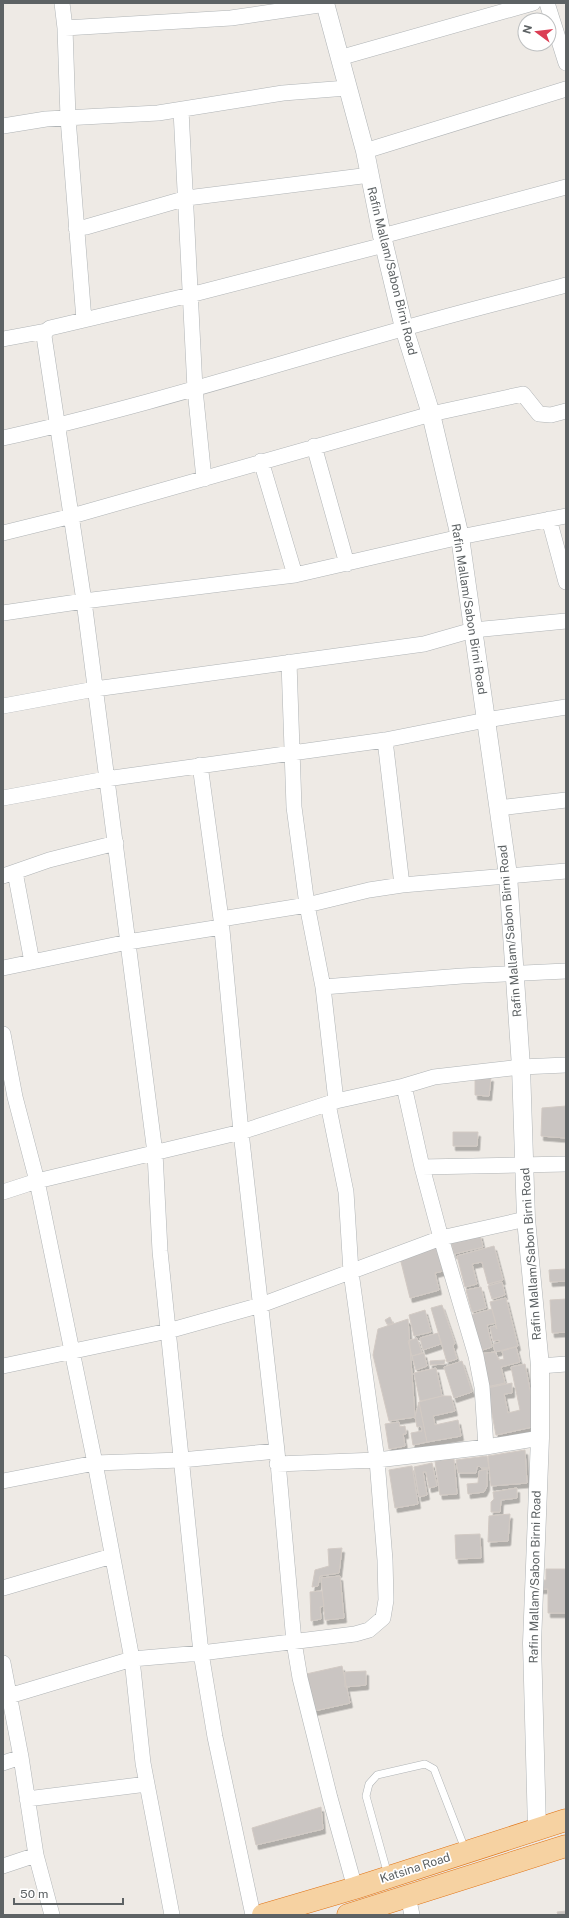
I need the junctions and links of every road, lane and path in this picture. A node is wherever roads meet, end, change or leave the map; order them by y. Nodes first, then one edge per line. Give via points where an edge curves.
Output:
1 (62, 3) edge
2 (533, 3) edge
3 (547, 3) edge
4 (325, 4) edge
5 (65, 28) junction
6 (339, 58) junction
7 (566, 62) edge
8 (347, 88) junction
9 (566, 89) edge
10 (181, 110) junction
11 (68, 118) junction
12 (3, 126) edge
13 (365, 151) junction
14 (370, 175) junction
15 (566, 187) edge
16 (187, 198) junction
17 (76, 228) junction
18 (383, 241) junction
19 (566, 285) edge
20 (190, 295) junction
21 (84, 320) junction
22 (404, 328) junction
23 (46, 331) junction
24 (3, 339) edge
25 (195, 389) junction
26 (566, 411) edge
27 (431, 414) junction
28 (59, 426) junction
29 (3, 438) edge
30 (314, 446) junction
31 (261, 461) junction
32 (204, 479) junction
33 (72, 516) junction
34 (566, 516) edge
35 (549, 519) junction
36 (3, 533) edge
37 (460, 537) junction
38 (347, 564) junction
39 (295, 575) junction
40 (565, 576) edge
41 (84, 601) junction
42 (3, 613) edge
43 (566, 621) edge
44 (473, 630) junction
45 (289, 662) junction
46 (95, 689) junction
47 (3, 706) edge
48 (566, 707) edge
49 (486, 720) junction
50 (385, 740) junction
51 (292, 754) junction
52 (200, 765) junction
53 (106, 778) junction
54 (3, 798) edge
55 (566, 800) edge
56 (498, 808) junction
57 (116, 843) junction
58 (566, 871) edge
59 (9, 874) edge
60 (508, 875) junction
61 (402, 885) junction
62 (307, 905) junction
63 (221, 923) junction
64 (128, 942) junction
65 (32, 962) junction
66 (3, 968) edge
67 (566, 971) edge
68 (513, 973) junction
69 (323, 987) junction
70 (3, 1034) edge
71 (566, 1065) edge
72 (521, 1067) junction
73 (404, 1086) junction
74 (9, 1099) edge
75 (332, 1102) junction
76 (241, 1132) junction
77 (155, 1153) junction
78 (566, 1164) edge
79 (524, 1165) junction
80 (422, 1167) junction
81 (37, 1181) junction
82 (3, 1192) edge
83 (526, 1219) junction
84 (441, 1238) junction
85 (351, 1272) junction
86 (261, 1306) junction
87 (168, 1331) junction
88 (71, 1351) junction
89 (566, 1364) edge
90 (3, 1366) edge
91 (540, 1366) junction
92 (540, 1438) junction
93 (486, 1446) junction
94 (277, 1458) junction
95 (182, 1460) junction
96 (377, 1460) junction
97 (95, 1463) junction
98 (3, 1480) edge
99 (112, 1556) junction
100 (3, 1588) edge
101 (294, 1642) junction
102 (201, 1653) junction
103 (132, 1659) junction
104 (3, 1663) edge
105 (7, 1690) edge
106 (21, 1757) junction
107 (3, 1763) edge
108 (147, 1784) junction
109 (27, 1799) junction
110 (566, 1820) edge
111 (537, 1829) junction
112 (566, 1846) edge
113 (466, 1851) junction
114 (36, 1854) junction
115 (3, 1866) edge
116 (388, 1877) junction
117 (355, 1888) junction
118 (410, 1906) edge
119 (52, 1915) edge
120 (172, 1915) edge
121 (253, 1915) edge
122 (263, 1915) edge
123 (348, 1915) edge

1 - 5 street
2 - 6 street
3 - 7 street
4 - 5 street via 231,18
4 - 6 street, Rafin Mallam/Sabon Birni Road
5 - 11 street
6 - 8 street, Rafin Mallam/Sabon Birni Road
8 - 10 street via 283,93
8 - 13 street, Rafin Mallam/Sabon Birni Road
9 - 13 street
10 - 11 street
10 - 16 street
11 - 12 street
11 - 17 street
13 - 14 street, Rafin Mallam/Sabon Birni Road
14 - 16 street
14 - 18 street, Rafin Mallam/Sabon Birni Road
15 - 18 street
16 - 17 street
16 - 20 street
17 - 21 street
18 - 20 street
18 - 22 street, Rafin Mallam/Sabon Birni Road
19 - 22 street
20 - 21 street
20 - 25 street
21 - 23 street
22 - 25 street
22 - 27 street, Rafin Mallam/Sabon Birni Road
23 - 24 street
23 - 28 street via 44,336
25 - 28 street
25 - 32 street
26 - 27 street via 551,415 539,414 523,394
27 - 30 street
27 - 37 street, Rafin Mallam/Sabon Birni Road
28 - 29 street
28 - 33 street
30 - 31 street
30 - 38 street
31 - 32 street
31 - 39 street
32 - 33 street
33 - 36 street
33 - 41 street
34 - 35 street
35 - 37 street
35 - 40 street
37 - 38 street
37 - 44 street, Rafin Mallam/Sabon Birni Road
38 - 39 street
39 - 41 street
41 - 42 street
41 - 46 street
43 - 44 street
44 - 45 street via 424,644
44 - 49 street, Rafin Mallam/Sabon Birni Road
45 - 46 street
45 - 51 street
46 - 47 street
46 - 53 street
48 - 49 street
49 - 50 street
49 - 56 street, Rafin Mallam/Sabon Birni Road
50 - 51 street
50 - 61 street
51 - 52 street
51 - 62 street via 294,807
52 - 53 street
52 - 63 street
53 - 54 street
53 - 57 street
55 - 56 street
56 - 60 street, Rafin Mallam/Sabon Birni Road
57 - 59 street via 49,860
57 - 64 street
58 - 60 street
59 - 65 street
60 - 61 street
60 - 68 street, Rafin Mallam/Sabon Birni Road
61 - 62 street
62 - 63 street
62 - 69 street
63 - 64 street
63 - 76 street
64 - 65 street
64 - 77 street
65 - 66 street
67 - 68 street
68 - 69 street
68 - 72 street, Rafin Mallam/Sabon Birni Road
69 - 75 street
70 - 74 street
71 - 72 street
72 - 73 street via 434,1077
72 - 79 street, Rafin Mallam/Sabon Birni Road
73 - 75 street
73 - 80 street
74 - 81 street
75 - 76 street
75 - 85 street via 346,1192
76 - 77 street
76 - 86 street
77 - 81 street
77 - 87 street via 160,1251
78 - 79 street
79 - 80 street
79 - 83 street, Rafin Mallam/Sabon Birni Road
80 - 84 street
81 - 82 street
81 - 88 street
83 - 84 street
83 - 91 street, Rafin Mallam/Sabon Birni Road
84 - 85 street
84 - 93 street via 476,1356 482,1387
85 - 86 street
85 - 96 street
86 - 87 street
86 - 94 street
87 - 88 street
87 - 95 street
88 - 90 street
88 - 97 street
89 - 91 street
91 - 92 street, Rafin Mallam/Sabon Birni Road
92 - 93 street
92 - 111 street, Rafin Mallam/Sabon Birni Road via 532,1643
93 - 96 street
94 - 95 street
94 - 96 street
94 - 101 street
95 - 97 street
95 - 102 street
96 - 101 street via 385,1560 386,1600 383,1618 370,1630
97 - 98 street
97 - 99 street
99 - 100 street
99 - 103 street
101 - 102 street
101 - 117 street via 322,1768
102 - 103 street
102 - 121 street via 214,1737
103 - 105 street
103 - 108 street
104 - 105 street
105 - 106 street
106 - 107 street
106 - 109 street
108 - 109 street
108 - 120 street
109 - 114 street
110 - 111 highway, Katsina Road
111 - 113 highway, Katsina Road
112 - 118 highway, Katsina Road
113 - 116 highway, Katsina Road
113 - 116 lane via 434,1769 425,1764 377,1775 369,1784 366,1796
114 - 115 street
114 - 119 street
116 - 117 highway, Katsina Road
117 - 122 highway, Katsina Road
118 - 123 highway, Katsina Road

